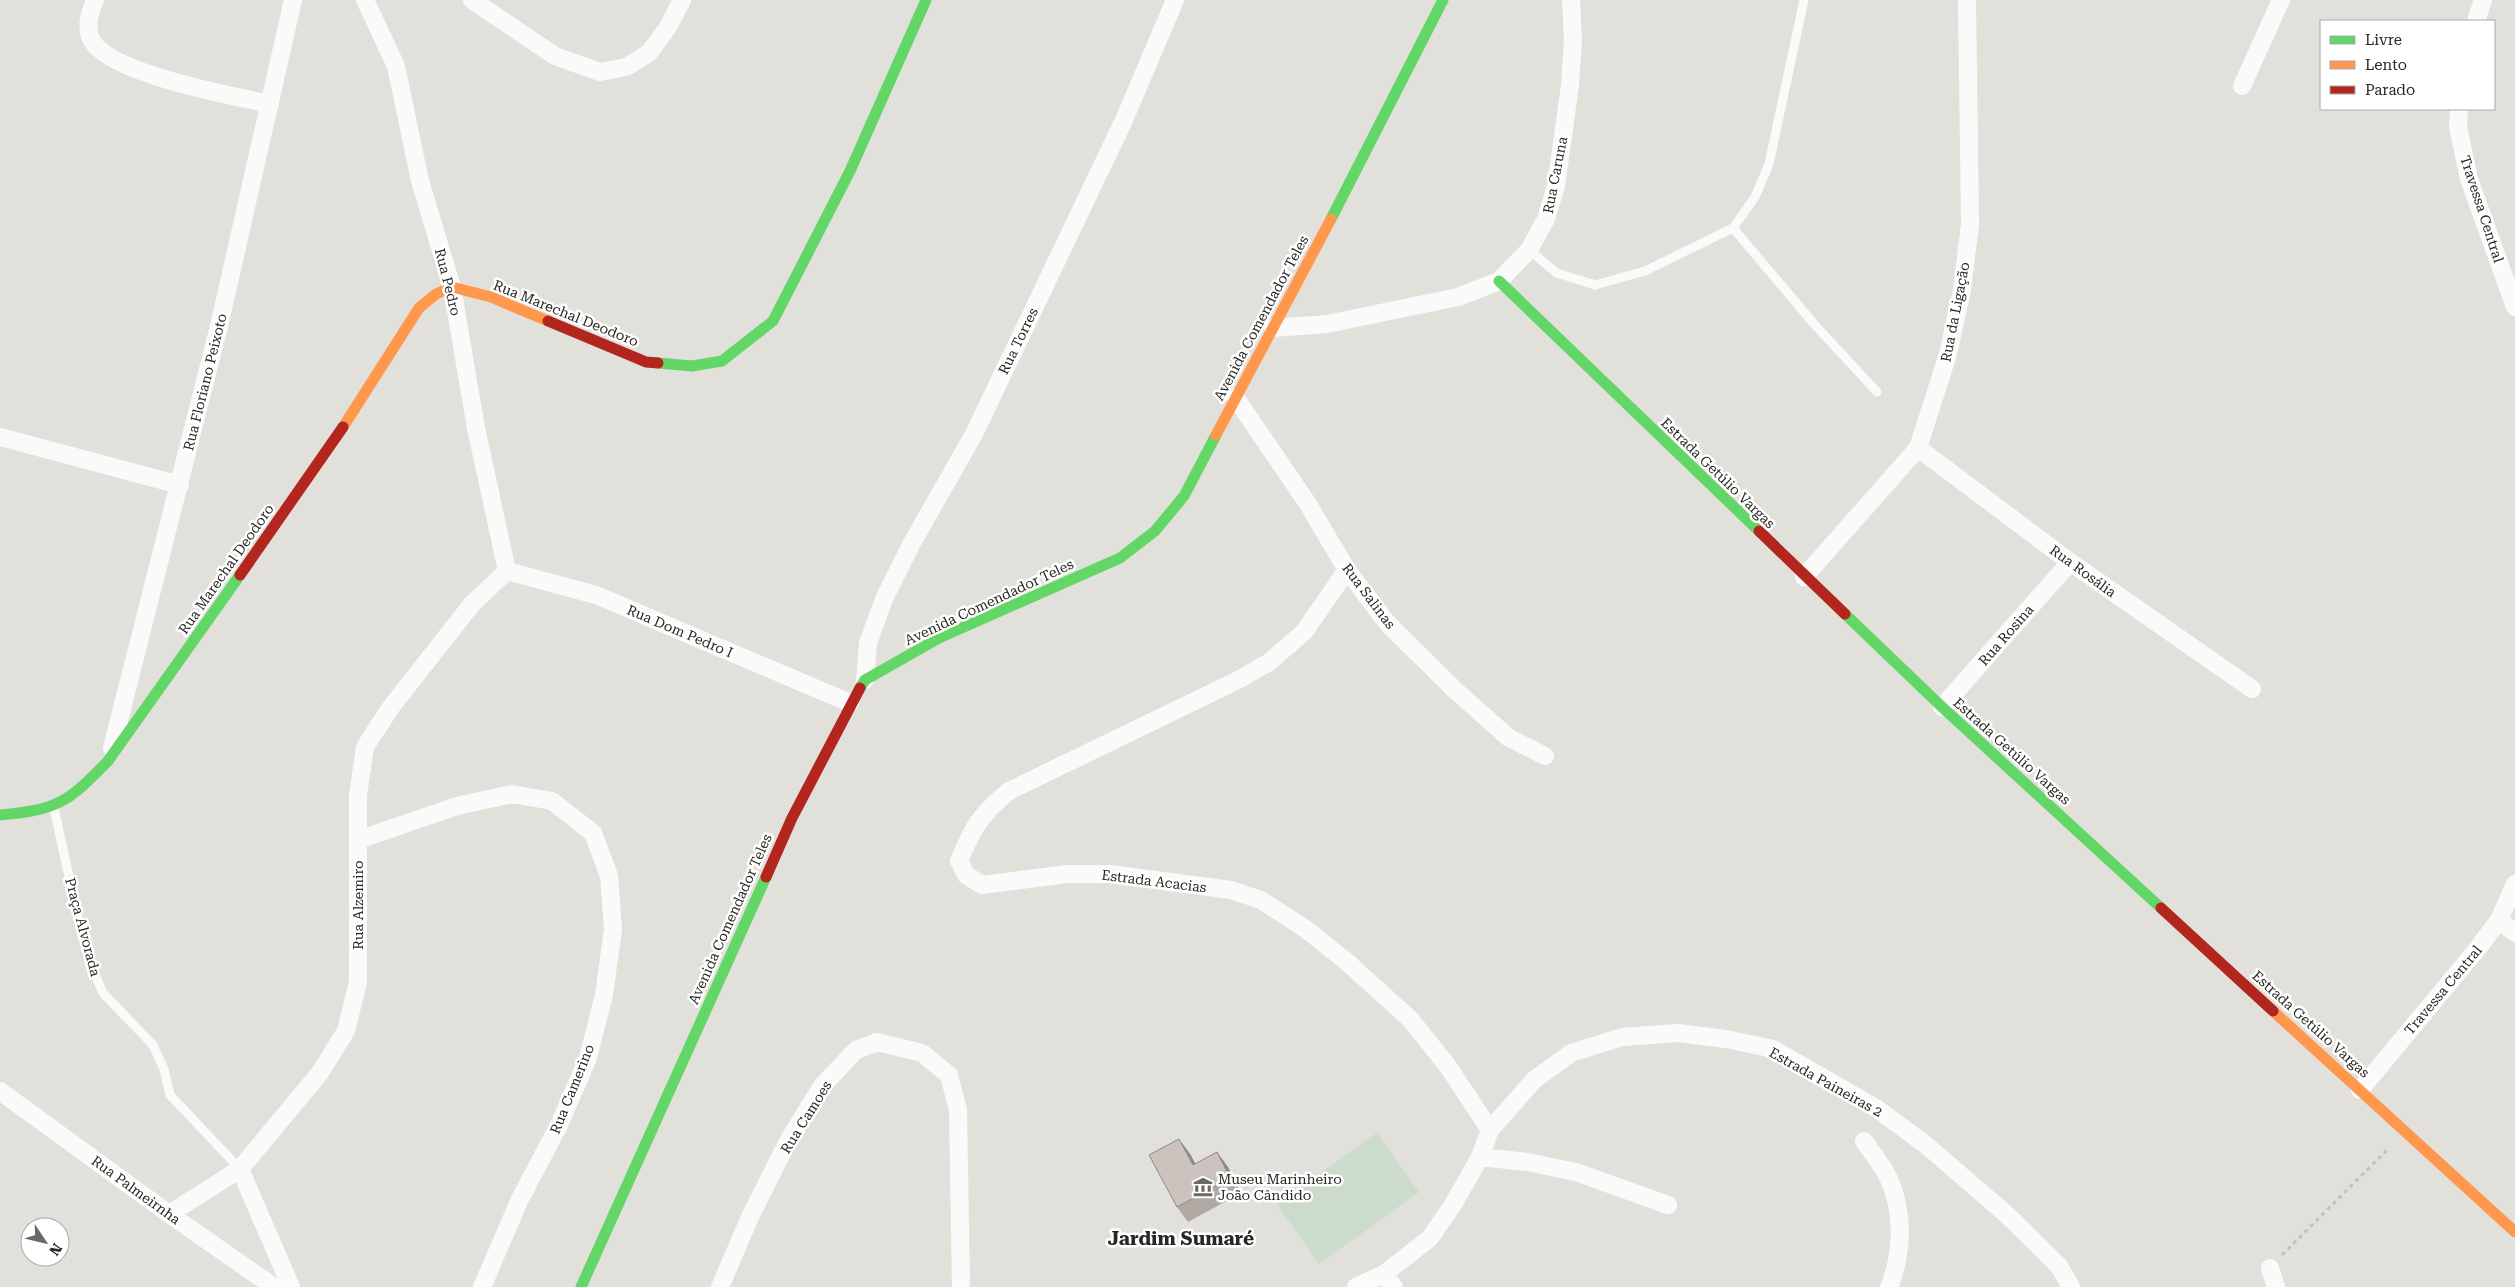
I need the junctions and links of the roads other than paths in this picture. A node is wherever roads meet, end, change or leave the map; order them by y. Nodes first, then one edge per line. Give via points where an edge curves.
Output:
1 (96, 0) edge
2 (293, 0) edge
3 (365, 0) edge
4 (472, 0) edge
5 (682, 0) edge
6 (926, 0) edge
7 (1175, 0) edge
8 (1443, 0) edge
9 (1571, 0) edge
10 (1804, 0) edge
11 (1967, 0) edge
12 (2281, 0) edge
13 (2483, 0) edge
14 (2476, 20) edge
15 (2242, 86) dead end
16 (270, 104) junction
17 (2459, 110) edge
18 (1733, 228) junction
19 (1529, 250) junction
20 (1499, 281) junction
21 (452, 287) junction
22 (2515, 307) edge
23 (1273, 328) junction
24 (1877, 392) dead end
25 (1235, 396) junction
26 (0, 437) edge
27 (1918, 448) junction
28 (180, 485) junction
29 (2070, 562) junction
30 (1347, 570) junction
31 (507, 571) junction
32 (1804, 577) junction
33 (865, 680) junction
34 (2252, 689) dead end
35 (850, 703) junction
36 (1942, 708) junction
37 (1545, 756) dead end
38 (108, 761) junction
39 (53, 805) junction
40 (0, 815) edge
41 (358, 840) junction
42 (2515, 884) edge
43 (2499, 920) junction
44 (2515, 933) edge
45 (2360, 1090) junction
46 (0, 1091) edge
47 (1490, 1130) junction
48 (1864, 1142) dead end
49 (1480, 1156) junction
50 (240, 1169) junction
51 (1668, 1205) dead end
52 (169, 1214) junction
53 (2515, 1232) edge
54 (2270, 1268) road end
55 (1389, 1280) edge
56 (274, 1287) edge
57 (292, 1287) edge
58 (482, 1287) edge
59 (581, 1287) edge
60 (720, 1287) edge
61 (962, 1287) edge
62 (1356, 1287) edge
63 (1889, 1287) edge
64 (2071, 1287) edge
65 (2276, 1287) edge

1 - 16 street via 88,21 90,38 109,57 149,75
2 - 16 street, Rua Floriano Peixoto
3 - 21 street, Rua Pedro via 396,66 420,181
4 - 5 street via 555,56 600,72 626,67 650,53
6 - 21 main road, Rua Marechal Deodoro via 850,171 773,321 722,361 692,366 646,362 492,297
7 - 33 street, Rua Torres via 1124,120 978,425 884,600 868,643
8 - 23 main road, Avenida Comendador Teles
9 - 19 street, Rua Caruna via 1570,85 1556,186 1546,219
10 - 18 lane via 1769,164 1755,197
11 - 27 street, Rua da Ligação via 1970,224 1962,290 1948,354
12 - 15 street
13 - 14 street
16 - 28 street, Rua Floriano Peixoto
17 - 22 street, Travessa Central via 2458,127 2469,179
18 - 19 lane via 1645,271 1594,285 1557,273
18 - 24 lane
19 - 20 street, Rua Caruna
20 - 23 street, Rua Caruna via 1458,298 1327,324
20 - 32 main road, Estrada Getúlio Vargas
21 - 31 street, Rua Pedro via 476,428
21 - 38 main road, Rua Marechal Deodoro via 418,308 321,460
23 - 25 main road, Avenida Comendador Teles
25 - 30 street, Rua Salinas via 1306,501
25 - 33 main road, Avenida Comendador Teles via 1184,496 1155,531 1120,558 939,638
26 - 28 street
27 - 29 street, Rua Rosália
27 - 32 street, Rua da Ligação
28 - 38 street, Rua Floriano Peixoto
29 - 34 street, Rua Rosália
29 - 36 street, Rua Rosina
30 - 37 street, Rua Salinas via 1388,624 1456,691 1509,738
30 - 47 street, Estrada Acacias via 1304,632 1287,649 1236,681 1009,792 985,811 971,832 959,861 966,874 982,885 1068,874 1110,874 1231,890 1261,900 1307,930 1410,1019 1447,1066
31 - 35 street, Rua Dom Pedro I via 596,595
31 - 41 street, Rua Alzemiro via 472,604 391,707 365,747 358,795
32 - 36 main road, Estrada Getúlio Vargas
33 - 35 main road, Avenida Comendador Teles
35 - 59 main road, Avenida Comendador Teles via 760,888
36 - 45 main road, Estrada Getúlio Vargas
38 - 39 main road, Rua Marechal Deodoro via 77,794
39 - 40 main road, Rua Marechal Deodoro via 26,813
39 - 50 lane, Praça Alvorada via 82,932 103,992 153,1045 164,1069 170,1095
41 - 50 street, Rua Alzemiro via 358,982 346,1031 319,1074
41 - 58 street, Rua Camerino via 457,806 512,794 552,801 593,833 609,876 613,929 604,995 588,1058
42 - 43 street, Travessa Central
43 - 44 street
43 - 45 street, Travessa Central
45 - 53 main road, Estrada Getúlio Vargas
46 - 52 street, Rua Palmeirnha
47 - 49 street, Estrada Paineiras 2
47 - 64 street, Estrada Paineiras 2 via 1534,1080 1571,1053 1622,1037 1678,1033 1773,1049 1876,1108 1926,1145 2006,1214 2059,1266
48 - 63 street via 1888,1175 1896,1198 1900,1229 1895,1273
49 - 51 street via 1576,1172
49 - 55 street, Estrada Paineiras 2 via 1430,1238
50 - 52 street, Rua Alzemiro
50 - 57 street, Praça Alvorada
52 - 56 street, Rua Palmeirnha
54 - 65 street
55 - 62 street, Estrada Paineiras 2
60 - 61 street, Rua Camoes via 787,1142 822,1086 856,1050 877,1042 922,1054 949,1075 958,1110

